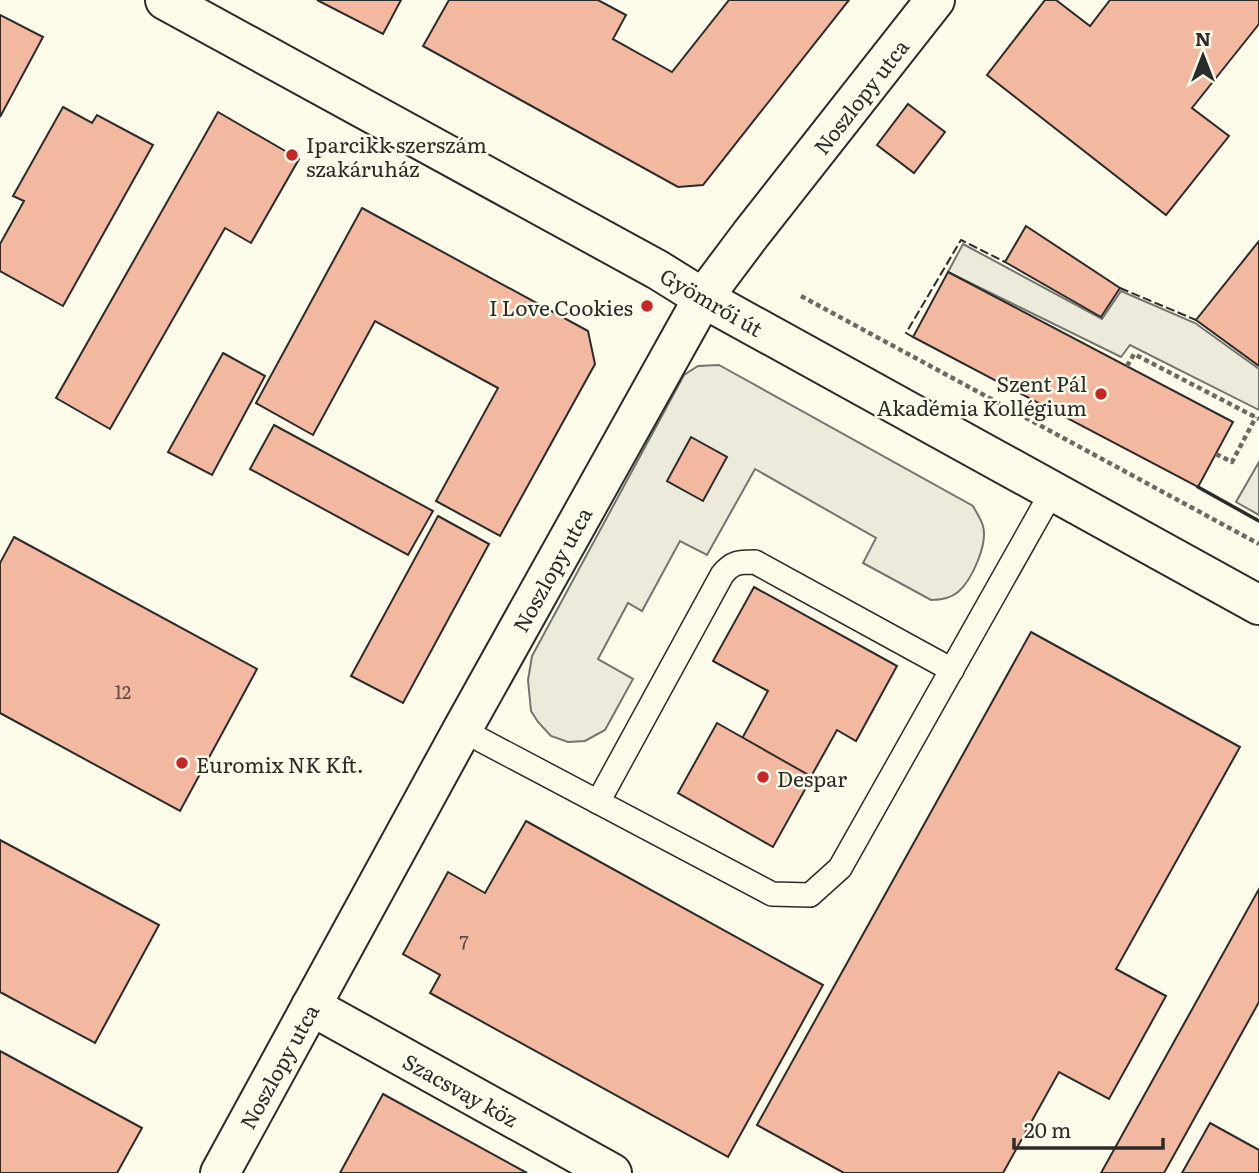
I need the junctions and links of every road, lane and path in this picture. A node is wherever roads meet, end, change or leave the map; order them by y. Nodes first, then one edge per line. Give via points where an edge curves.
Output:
1 (165, 0) edge
2 (935, 0) edge
3 (794, 292) dead end
4 (703, 298) junction
5 (1127, 366) dead end
6 (1257, 418) edge
7 (1216, 454) dead end
8 (1053, 490) junction
9 (1259, 544) edge
10 (1259, 605) edge
11 (951, 670) junction
12 (463, 730) junction
13 (598, 802) junction
14 (311, 1006) junction
15 (220, 1173) edge
16 (612, 1173) edge

1 - 4 street, Gyömrői út
2 - 4 street, Noszlopy utca
3 - 9 path
4 - 8 street, Gyömrői út
4 - 12 street, Noszlopy utca
5 - 6 path via 1134,354
6 - 7 path via 1232,462
8 - 10 street, Gyömrői út
8 - 11 lane
11 - 13 lane via 840,868 810,895 772,894
11 - 13 lane via 755,562 729,566
12 - 13 lane
12 - 14 street, Noszlopy utca
14 - 15 street, Noszlopy utca
14 - 16 street, Szacsvay köz

